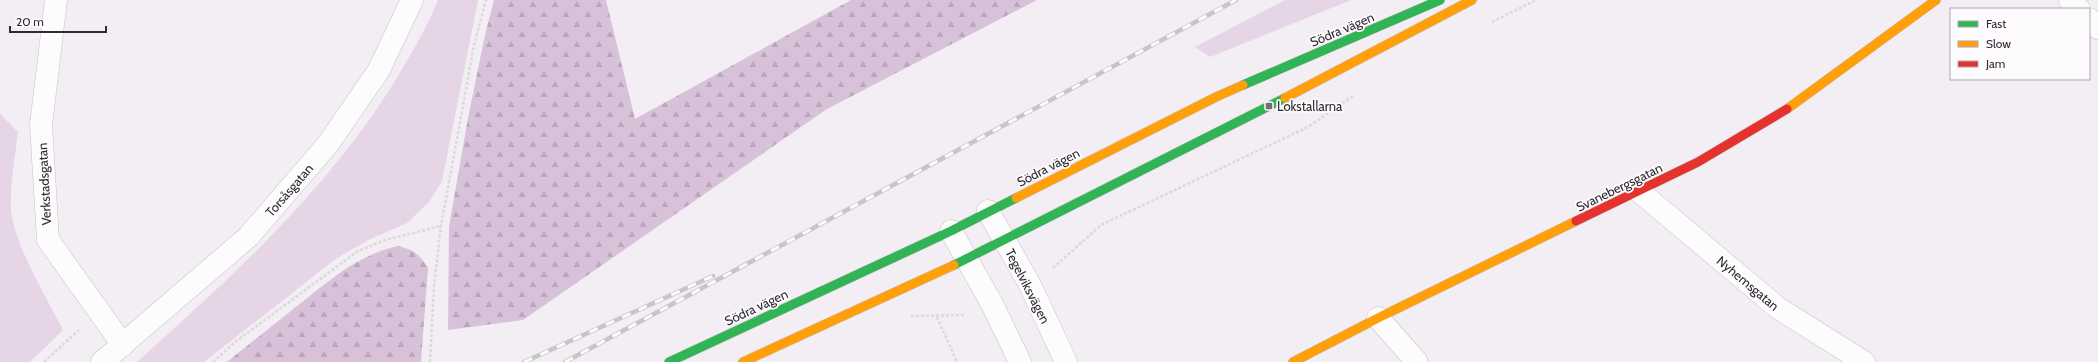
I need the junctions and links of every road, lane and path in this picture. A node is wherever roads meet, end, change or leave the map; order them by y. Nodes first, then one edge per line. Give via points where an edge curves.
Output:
1 (56, 0) edge
2 (412, 0) edge
3 (486, 0) edge
4 (1440, 0) edge
5 (1472, 0) edge
6 (1536, 0) edge
7 (1936, 0) edge
8 (2070, 0) edge
9 (2078, 8) edge
10 (2090, 20) edge
11 (1487, 24) dead end
12 (2098, 28) edge
13 (1357, 93) dead end
14 (1640, 192) junction
15 (988, 211) junction
16 (441, 226) junction
17 (951, 230) junction
18 (1005, 240) junction
19 (967, 259) junction
20 (1030, 285) junction
21 (992, 304) junction
22 (100, 313) junction
23 (1378, 318) junction
24 (123, 345) junction
25 (44, 362) edge
26 (102, 362) edge
27 (213, 362) edge
28 (430, 362) edge
29 (669, 362) edge
30 (743, 362) edge
31 (957, 362) edge
32 (1020, 362) edge
33 (1066, 362) edge
34 (1293, 362) edge
35 (1418, 362) edge
36 (1864, 362) edge

1 - 22 street, Verkstadsgatan via 41,125 48,240
2 - 24 street, Torsåsgatan via 379,70 328,144 248,237
3 - 16 path via 474,45
4 - 15 main road, Södra vägen via 1216,97
5 - 18 main road
6 - 11 path
7 - 14 main road, Svanebergsgatan via 1791,107 1698,162
8 - 9 street
10 - 12 street
13 - 20 path via 1308,126 1101,225 1056,266
14 - 23 main road, Svanebergsgatan
14 - 36 street, Nyhemsgatan via 1778,308
15 - 17 main road, Södra vägen
15 - 18 street, Tegelviksvägen
16 - 27 path via 385,240 358,252 235,342
16 - 28 path via 434,286
17 - 19 street
17 - 29 main road, Södra vägen
18 - 19 main road
18 - 20 street, Tegelviksvägen
19 - 21 street
19 - 30 main road
20 - 33 street, Tegelviksvägen
21 - 31 path via 970,315 937,317
21 - 32 street
22 - 24 street, Verkstadsgatan
22 - 25 path
23 - 34 main road, Svanebergsgatan
23 - 35 street
24 - 26 street, Torsåsgatan

